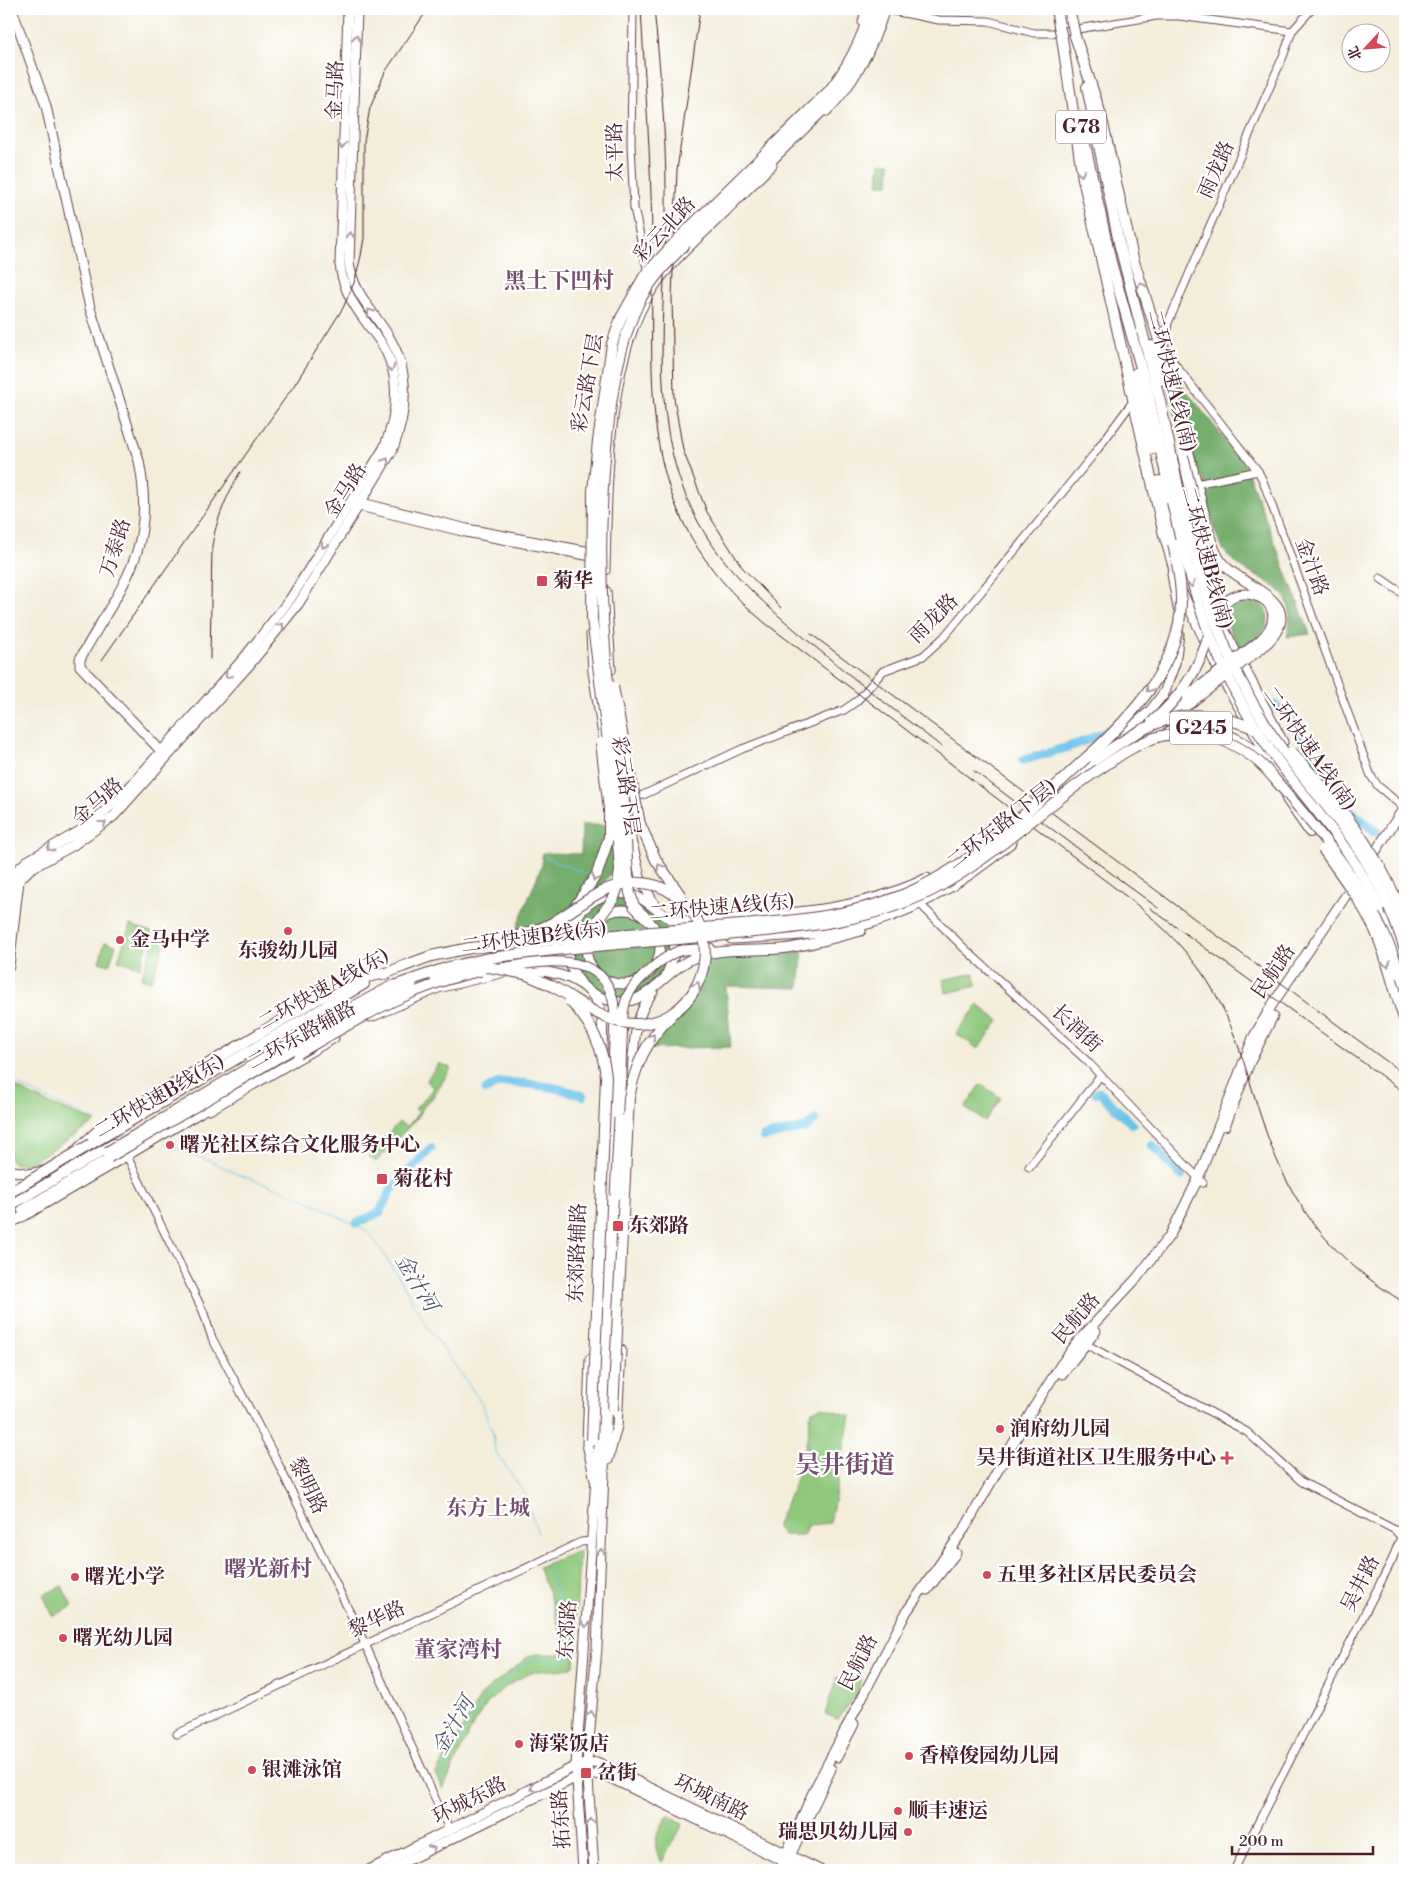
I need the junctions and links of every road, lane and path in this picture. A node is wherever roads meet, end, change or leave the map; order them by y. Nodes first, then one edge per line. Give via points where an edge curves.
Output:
1 (14, 9) edge
2 (348, 9) edge
3 (357, 9) edge
4 (633, 9) edge
5 (865, 9) edge
6 (871, 9) edge
7 (884, 9) edge
8 (1056, 9) edge
9 (1069, 9) edge
10 (1312, 9) edge
11 (1292, 31) junction
12 (1075, 36) junction
13 (1062, 38) junction
14 (1123, 261) junction
15 (647, 268) junction
16 (1116, 279) junction
17 (651, 294) junction
18 (1164, 349) joint
19 (1131, 404) dead end
20 (1186, 455) junction
21 (1258, 472) junction
22 (1171, 474) junction
23 (1202, 483) dead end
24 (354, 502) junction
25 (1209, 534) joint
26 (1164, 535) junction
27 (1198, 537) joint
28 (588, 553) junction
29 (606, 556) junction
30 (1380, 578) dead end
31 (1405, 595) edge
32 (1260, 645) junction
33 (600, 647) junction
34 (1166, 690) junction
35 (1279, 737) junction
36 (163, 749) junction
37 (1252, 756) junction
38 (1094, 771) junction
39 (1293, 790) junction
40 (1048, 796) junction
41 (626, 798) junction
42 (1058, 798) junction
43 (611, 801) junction
44 (1405, 810) edge
45 (633, 847) joint
46 (617, 853) joint
47 (1372, 862) junction
48 (13, 879) edge
49 (954, 880) junction
50 (1360, 880) junction
51 (894, 892) junction
52 (9, 899) edge
53 (922, 906) junction
54 (586, 907) junction
55 (660, 911) junction
56 (568, 913) junction
57 (887, 914) junction
58 (645, 917) junction
59 (597, 921) junction
60 (698, 921) junction
61 (1405, 922) edge
62 (861, 931) junction
63 (470, 948) junction
64 (1405, 949) edge
65 (9, 966) edge
66 (478, 966) junction
67 (386, 973) junction
68 (600, 976) junction
69 (646, 976) junction
70 (1405, 977) edge
71 (449, 979) junction
72 (1405, 981) edge
73 (400, 984) junction
74 (413, 984) junction
75 (550, 985) junction
76 (659, 985) junction
77 (586, 988) junction
78 (1405, 991) edge
79 (679, 1008) junction
80 (619, 1018) junction
81 (602, 1020) junction
82 (1405, 1021) edge
83 (300, 1035) junction
84 (1100, 1076) junction
85 (258, 1081) junction
86 (615, 1118) junction
87 (629, 1126) junction
88 (128, 1158) junction
89 (62, 1162) junction
90 (1029, 1167) dead end
91 (9, 1170) edge
92 (46, 1170) junction
93 (628, 1173) junction
94 (1201, 1181) junction
95 (9, 1191) edge
96 (615, 1196) junction
97 (9, 1206) edge
98 (9, 1210) edge
99 (28, 1212) junction
100 (9, 1217) edge
101 (9, 1224) edge
102 (1082, 1342) junction
103 (613, 1410) joint
104 (592, 1440) joint
105 (600, 1480) junction
106 (592, 1540) junction
107 (365, 1644) junction
108 (177, 1734) dead end
109 (587, 1763) junction
110 (576, 1766) junction
111 (587, 1774) junction
112 (577, 1777) junction
113 (450, 1831) junction
114 (786, 1861) edge
115 (369, 1870) edge
116 (388, 1870) edge
117 (583, 1870) edge
118 (594, 1870) edge
119 (779, 1870) edge
120 (802, 1870) edge
121 (820, 1870) edge
122 (1234, 1870) edge

1 - 36 main road, 万泰路 via 55,124 96,318 143,460 146,478 148,518 135,571 83,665
2 -> 24 main road, 金马路 via 340,265 348,297 381,342 389,359 396,394 391,430
24 -> 3 main road, 金马路 via 392,451 400,432 406,392 398,354 364,302 349,263
4 - 15 street, 太平路 via 631,144 634,208
5 - 15 street, 彩云路下层 / G245 via 852,48 826,87
6 - 33 highway, 彩云北路, bridge via 856,51 843,74 661,256 645,275 621,318 606,378 593,490 591,578
7 - 11 street via 939,20 988,21 1040,33 1157,16
7 - 17 street, 彩云路下层 via 866,60 840,98 680,256
7 - 33 highway, 彩云北路, bridge via 857,67 841,90 668,261 640,300 623,343 611,404 604,472
8 - 13 highway, G78, bridge
9 - 12 highway, G78, bridge
10 - 11 street, 雨龙路
11 - 18 street, 雨龙路 via 1168,323
12 - 14 highway, 二环快速A线(南) / G78
20 -> 12 highway via 1161,347 1131,252 1101,115
13 - 16 highway, 二环快速B线(南) / G78
13 -> 26 highway via 1083,179
14 - 20 highway
14 - 22 highway, 二环快速A线(南) via 1156,384
15 - 17 street, 太平路
15 - 28 street, 彩云路下层 / G245 via 620,313 610,340 594,444
16 - 22 highway, 二环快速B线(南)
16 -> 40 highway, bridge via 1181,590 1180,613 1176,637 1166,663 1137,705
17 - 29 street, 彩云路下层 via 633,329 617,399 607,499
18 - 21 street, 金汁路
19 - 41 street, 雨龙路 via 975,601 931,650 919,658 883,671 857,702 844,710 643,794
20 - 25 highway
20 - 27 highway via 1194,487
20 - 42 highway, bridge via 1212,584 1212,616 1205,650 1192,676 1168,707
21 - 23 street
21 - 44 street, 金汁路 via 1371,776
22 - 64 highway, 二环快速A线(南), bridge via 1204,591 1230,660 1275,740 1371,870 1385,896
22 -> 72 highway, 二环快速B线(南), bridge via 1194,594 1221,664 1267,745 1363,875 1382,914
24 - 28 street via 466,533
24 -> 36 main road, 金马路 via 275,619
48 -> 24 main road, 金马路 via 72,846 114,816 155,771 283,624 318,574
25 - 32 main road via 1217,556 1225,566 1266,592 1277,606 1278,628
26 - 34 main road via 1179,629 1175,662
26 - 39 main road via 1180,589 1216,666 1255,736
27 - 35 main road via 1203,581 1220,632 1245,688
28 - 29 street
28 - 43 street, 彩云路下层 / G245 via 591,663
29 - 41 street, 彩云路下层 via 616,729
30 - 31 street
32 - 35 main road, G245 via 1272,623 1270,608 1257,595 1236,596 1224,608 1223,626
32 - 38 main road, bridge
33 -> 56 highway, bridge via 602,751 609,837 598,874
33 - 58 highway, bridge via 626,814 629,888 634,906
33 - 59 highway, bridge via 620,870 614,898
60 -> 33 highway, bridge via 656,860 640,824
34 - 38 main road via 1142,725
34 - 51 main road via 1134,726 984,844 945,869
35 - 47 main road, G245
36 -> 48 main road, 金马路 via 106,812 85,828 27,861 15,872
37 - 42 highway, bridge via 1231,743 1210,737 1189,733 1167,735 1134,747
37 - 78 highway, bridge via 1277,782 1362,890 1386,935
37 -> 82 highway, bridge via 1364,908 1383,952
38 - 39 main road, G245 via 1158,736 1204,728 1228,733 1246,742
38 - 49 main road, 二环东路(下层) / G245 via 989,862
39 - 50 main road, G245
40 - 61 highway, bridge via 1122,740 1156,722 1204,716 1240,723 1282,744 1315,779 1373,854
40 - 63 highway, 二环快速A线(东), bridge via 980,850 945,873 902,895 865,908 759,923
41 - 43 street, 雨龙路
41 - 45 street, 彩云路下层
42 - 73 highway, 二环快速B线(东), bridge via 957,876 919,897 877,914 813,926 484,959
43 - 46 street, 彩云路下层 / G245
44 - 47 main road, 民航路
45 - 55 main road via 643,885
46 - 54 main road, G245 via 612,884
47 - 50 main road, 民航路
47 - 64 main road, G245 via 1394,908
48 - 52 main road
48 - 65 main road
49 - 51 main road, G245
49 - 53 main road, G245
49 - 57 main road, 二环东路(下层)
50 - 70 main road, G245 via 1387,924
50 - 94 main road, 民航路 via 1268,1024
51 - 55 main road, G245 via 829,908 685,921 672,920
53 - 57 main road, 二环东路(下层)
53 - 62 main road, G245 via 893,921
53 - 84 street, 长润街
54 - 55 main road via 606,896 621,893 645,899
54 - 77 main road, G245 via 572,924 566,949 571,968
54 - 89 main road, 二环东路辅路 via 554,928 520,939 437,956 368,983
55 - 76 main road via 671,928 675,946 672,964
56 - 60 highway, bridge via 608,889 642,883 672,894 688,907
56 - 63 highway, bridge via 536,930
57 - 66 main road, 二环东路(下层), bridge via 858,926 830,931 568,952
57 - 98 main road, 二环东路(下层), bridge via 815,926 523,951 476,959 419,975 360,1002
58 - 59 main road, bridge via 631,910 621,910
58 - 69 main road, bridge via 654,930 659,948
59 - 68 main road, bridge via 588,935 587,946 591,963
79 -> 60 highway, bridge via 696,988 704,968 705,944
62 - 69 main road, bridge via 790,942 678,951 666,957
62 - 76 main road, G245 via 796,947 712,953 686,962
63 - 67 highway, 二环快速A线(东), bridge via 431,956
66 - 71 main road, bridge
66 - 74 main road, 二环东路(下层), bridge
67 - 89 highway via 362,978 316,1000 112,1121
67 - 95 highway, 二环快速A线(东), bridge via 344,994
68 - 69 main road, bridge via 620,985 634,983
68 - 71 main road, bridge via 578,964 562,961 503,967
68 - 80 main road, bridge via 611,993
69 - 80 main road, bridge via 628,994
71 - 74 main road, bridge
71 - 85 main road, bridge via 384,1005
73 - 75 highway, bridge via 462,969 489,968 517,972
73 - 83 highway, 二环快速B线(东), bridge via 363,1000
74 - 100 main road, 二环东路(下层), bridge via 384,996
75 - 81 highway, bridge
75 - 104 highway, bridge via 577,1008 594,1031 606,1077
76 - 77 main road, G245 via 641,997 619,1001 598,997
76 - 87 main road via 641,1011 635,1035
77 - 81 main road via 595,999
77 - 85 main road, 二环东路辅路 via 572,980 530,970 509,971 438,988 362,1022
79 - 81 highway, bridge via 662,1018 639,1024
103 -> 79 highway, bridge via 629,1098 636,1066 644,1050
80 - 86 main road, 东郊路
81 - 105 main road, 东郊路辅路 via 587,1438
83 - 97 highway, 二环快速B线(东), bridge
83 - 99 highway, bridge via 200,1112
84 - 90 street
84 - 94 street, 长润街
85 - 88 main road, 二环东路辅路
86 - 87 main road
86 - 96 main road, 东郊路, bridge
86 - 105 main road, 东郊路
87 - 93 main road
88 - 99 main road, 二环东路辅路 via 50,1204
88 - 107 street, 黎明路 via 203,1312 212,1338 274,1455
89 - 92 main road, 二环东路辅路
91 - 92 main road via 29,1174
92 - 95 main road, 二环东路辅路
93 - 96 main road
93 - 105 main road via 618,1418
94 - 102 main road, 民航路 via 1190,1211 1161,1258
96 - 105 main road, 东郊路
99 - 101 main road, 二环东路辅路
102 - 114 main road, 民航路 via 1039,1410 970,1532 912,1614
102 - 122 street, 吴井路 via 1247,1432 1302,1482 1395,1530 1401,1537
103 - 105 main road via 613,1426
104 - 105 main road
105 - 106 main road, 东郊路
109 -> 105 main road, 东郊路 via 597,1648
106 - 107 street, 黎华路 via 581,1542
106 -> 110 main road, 东郊路
107 - 108 street, 黎华路
107 - 113 street, 黎明路
109 - 110 main road, 环城东路
109 - 111 main road, 拓东路
109 - 114 main road, 环城南路 via 604,1764
110 - 112 main road, 拓东路
110 -> 113 main road, 环城东路
111 - 112 main road, 环城东路
111 - 114 main road, 环城南路 via 609,1776
118 -> 111 main road, 拓东路
116 -> 112 main road, 环城东路
112 - 117 main road, 拓东路
113 - 115 main road, 环城东路
114 - 119 street
114 - 120 main road, 环城南路
114 - 121 main road, 环城南路

